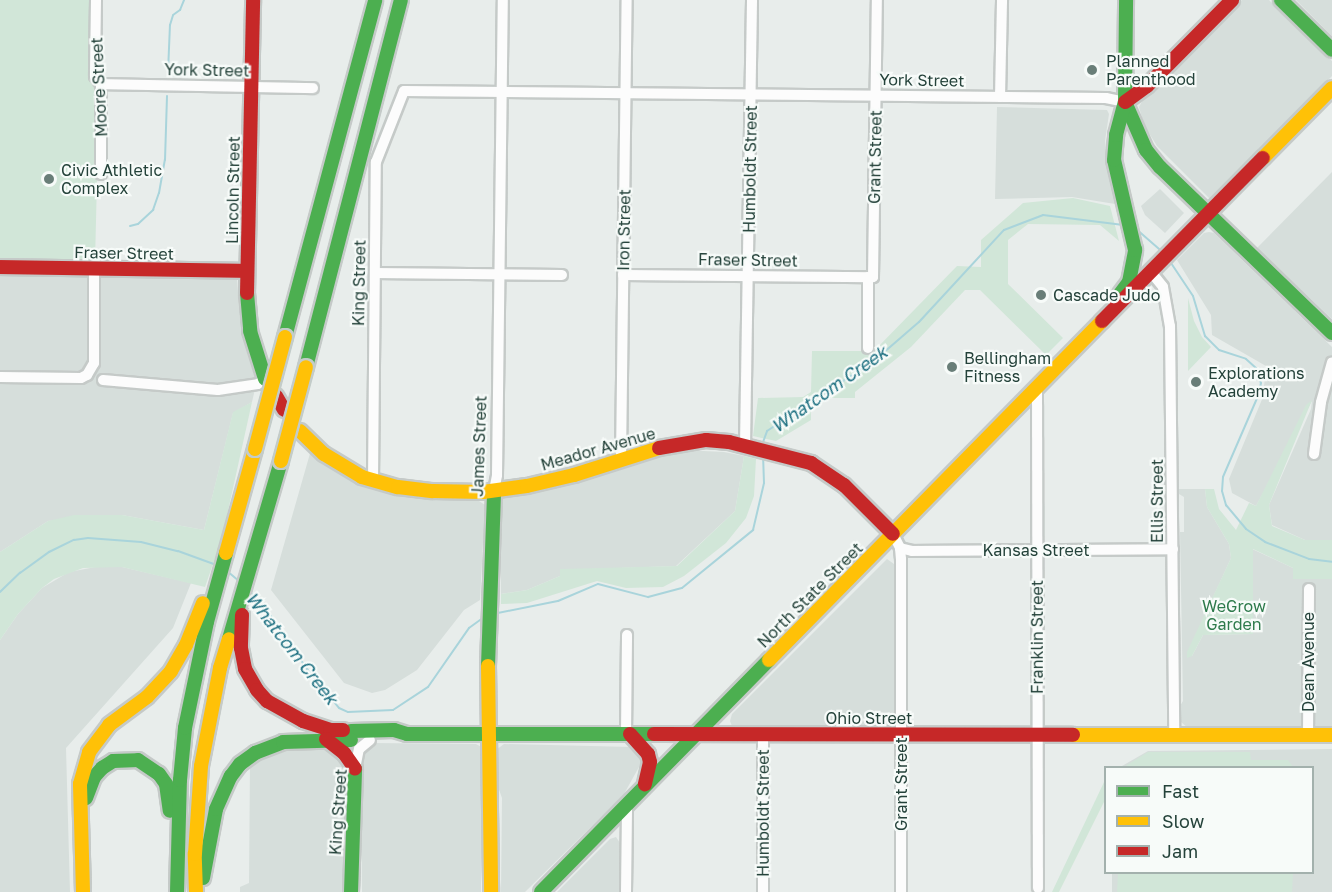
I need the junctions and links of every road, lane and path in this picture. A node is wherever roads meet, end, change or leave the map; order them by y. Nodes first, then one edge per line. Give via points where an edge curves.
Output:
1 (96, 0) edge
2 (253, 0) edge
3 (375, 0) edge
4 (402, 0) edge
5 (503, 0) edge
6 (627, 0) edge
7 (752, 0) edge
8 (877, 0) edge
9 (1002, 0) edge
10 (1126, 0) edge
11 (1232, 0) edge
12 (1281, 0) edge
13 (1332, 50) edge
14 (101, 84) junction
15 (252, 87) junction
16 (1332, 87) edge
17 (313, 88) dead end
18 (404, 90) joint
19 (502, 92) junction
20 (626, 93) junction
21 (751, 94) junction
22 (875, 96) junction
23 (1000, 97) junction
24 (1125, 102) junction
25 (101, 174) dead end
26 (1208, 213) junction
27 (0, 267) edge
28 (94, 269) junction
29 (247, 271) junction
30 (1151, 271) junction
31 (375, 273) junction
32 (500, 274) junction
33 (562, 274) dead end
34 (623, 275) junction
35 (749, 276) junction
36 (871, 277) junction
37 (1101, 320) junction
38 (1332, 333) edge
39 (868, 348) dead end
40 (1332, 362) edge
41 (0, 377) edge
42 (265, 379) joint
43 (103, 380) dead end
44 (1037, 387) junction
45 (276, 396) dead end
46 (284, 410) dead end
47 (300, 431) dead end
48 (745, 446) junction
49 (1314, 454) dead end
50 (621, 460) junction
51 (373, 481) junction
52 (494, 491) junction
53 (893, 534) junction
54 (900, 548) junction
55 (1173, 549) junction
56 (1037, 550) junction
57 (1309, 589) dead end
58 (201, 621) junction
59 (238, 621) junction
60 (627, 635) dead end
61 (407, 734) junction
62 (488, 734) junction
63 (628, 734) junction
64 (695, 734) junction
65 (351, 735) junction
66 (763, 735) junction
67 (901, 735) junction
68 (1037, 735) junction
69 (1174, 735) junction
70 (1308, 735) junction
71 (1332, 735) edge
72 (326, 739) junction
73 (370, 740) junction
74 (355, 770) junction
75 (645, 786) junction
76 (627, 805) junction
77 (83, 817) junction
78 (83, 885) edge
79 (177, 886) edge
80 (1038, 888) dead end
81 (88, 892) edge
82 (196, 892) edge
83 (201, 892) edge
84 (351, 892) edge
85 (491, 892) edge
86 (541, 892) edge
87 (626, 892) edge
88 (763, 892) edge
89 (901, 892) edge

1 - 14 street, Moore Street via 95,76
2 - 15 main road, Lincoln Street
3 - 58 main road, bridge via 232,532
4 - 59 main road, bridge via 281,461 245,582
5 - 19 street, James Street
6 - 20 street, Iron Street
7 - 21 street, Humboldt Street
8 - 22 street, Grant Street
9 - 23 street
10 - 24 main road
11 - 24 main road via 1147,86
12 - 13 main road
14 - 15 street, York Street
14 - 25 street, Moore Street
15 - 17 street, York Street
15 - 29 main road, Lincoln Street
16 - 26 main road
18 - 19 street, York Street
18 - 31 street, King Street via 376,162
19 - 20 street, York Street
19 - 32 street, James Street
20 - 21 street, York Street
20 - 34 street, Iron Street
21 - 22 street, York Street
21 - 35 street, Humboldt Street
22 - 23 street, York Street
22 - 36 street, Grant Street
23 - 24 street, York Street via 1106,98
24 - 26 main road via 1146,150
24 - 37 main road via 1113,150 1134,243 1134,266 1129,282
26 - 30 main road
26 - 38 main road
27 - 28 main road, Fraser Street
28 - 29 main road, Fraser Street
28 - 41 street via 94,363 87,375
29 - 42 main road, Lincoln Street via 250,331
30 - 37 main road
30 - 55 street, Ellis Street via 1163,287 1170,326
31 - 32 street
31 - 51 street, King Street
32 - 33 street
32 - 52 street, James Street
34 - 35 street, Fraser Street
34 - 50 street, Iron Street
35 - 36 street, Fraser Street
35 - 48 street, Humboldt Street
36 - 39 street, Grant Street
37 - 44 main road, North State Street
40 - 49 street via 1321,402
42 - 43 street via 258,384 224,390
44 - 53 main road, North State Street
44 - 56 street, Franklin Street
45 - 46 main road
47 - 51 main road, Meador Avenue via 338,464
48 - 50 main road, Meador Avenue via 706,440 666,446
48 - 53 main road, Meador Avenue via 810,463 835,478
50 - 52 main road, Meador Avenue via 574,475
51 - 52 main road, Meador Avenue via 432,491
52 - 62 main road, James Street
53 - 54 street, Grant Street
53 - 64 main road, North State Street
54 - 56 street, Kansas Street
54 - 67 street, Grant Street
55 - 56 street, Kansas Street
55 - 69 street, Ellis Street
56 - 68 street, Franklin Street
57 - 70 street, Dean Avenue
58 - 77 main road via 171,671 147,697 109,725 89,752 80,784
58 - 79 main road via 180,780
59 - 65 main road via 245,669 256,690 267,701 303,721
59 - 82 main road via 220,668 201,766
60 - 63 street
61 - 62 main road, Ohio Street
61 - 65 main road, Ohio Street via 394,730
61 - 73 main road, Ohio Street via 394,740
62 - 63 main road, Ohio Street
62 - 85 main road, James Street
63 - 64 main road, Ohio Street
63 - 75 main road via 648,754 650,768
64 - 66 main road, Ohio Street
64 - 75 main road, North State Street
65 - 72 main road
65 - 73 main road, Ohio Street
66 - 67 main road, Ohio Street
66 - 88 street, Humboldt Street
67 - 68 main road, Ohio Street
67 - 89 street, Grant Street
68 - 69 main road, Ohio Street
68 - 80 street, Franklin Street
69 - 70 main road, Ohio Street
70 - 71 main road, Ohio Street
72 - 74 main road via 344,753
72 - 83 main road via 272,745 240,764 216,809
73 - 74 street, King Street via 359,749
74 - 84 main road, King Street
75 - 76 main road, North State Street
76 - 86 main road, North State Street
76 - 87 street
77 - 78 main road
77 - 79 main road via 88,788 102,768 126,759 150,765 169,796
78 - 81 main road

